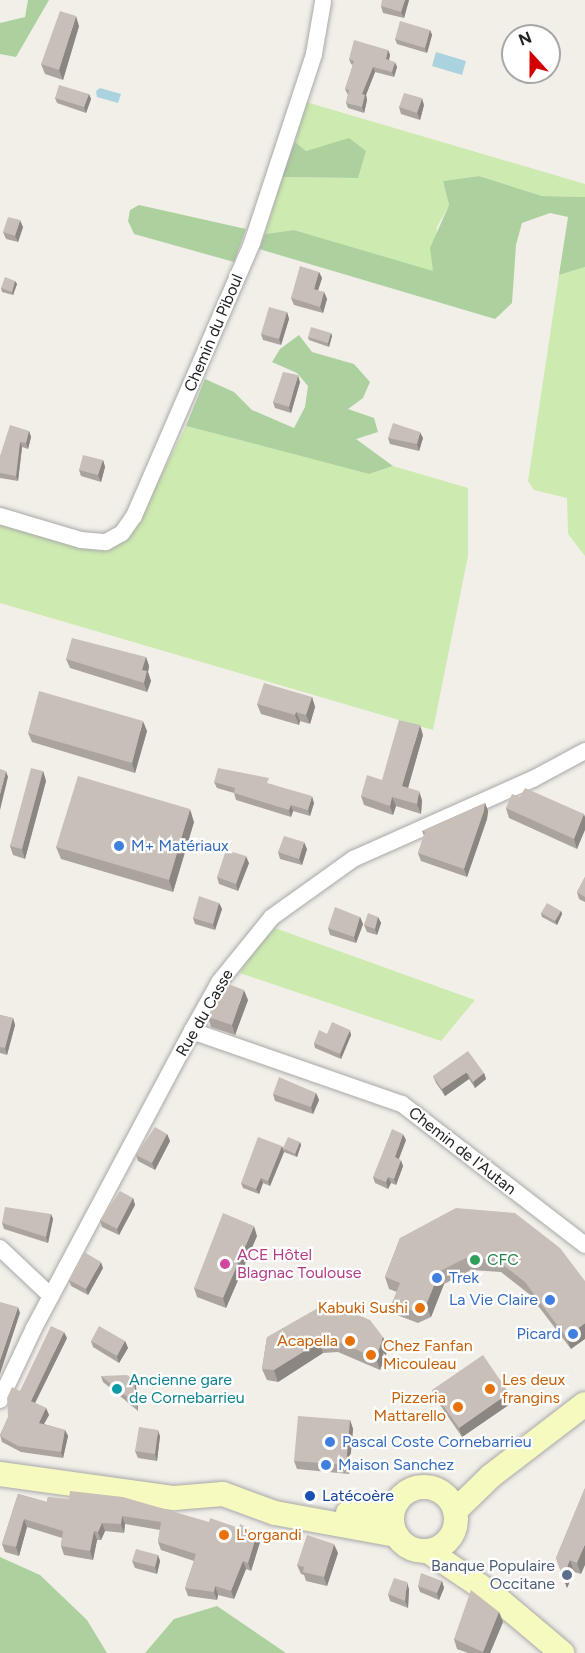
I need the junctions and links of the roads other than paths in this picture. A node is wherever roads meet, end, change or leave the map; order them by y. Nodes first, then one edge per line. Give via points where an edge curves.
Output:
1 (323, 2) dead end
2 (0, 516) edge
3 (585, 751) edge
4 (192, 1031) junction
5 (585, 1245) edge
6 (0, 1248) edge
7 (51, 1296) junction
8 (0, 1400) edge
9 (585, 1404) edge
10 (0, 1469) edge
11 (0, 1474) edge
12 (24, 1476) junction
13 (156, 1494) junction
14 (397, 1502) junction
15 (449, 1502) junction
16 (396, 1534) junction
17 (451, 1537) junction
18 (428, 1551) junction
19 (458, 1571) junction
20 (562, 1653) edge

1 - 2 street, Chemin du Piboul via 314,54 252,243 134,516 122,533 106,542 81,540
3 - 4 street, Rue du Casse via 533,779 353,859 321,880 272,917 220,981
4 - 5 street, Chemin de l'Autan via 402,1104
4 - 7 street, Rue du Casse
6 - 7 street
7 - 8 street, Rue du Casse
9 - 15 main road via 460,1486
10 - 12 main road
11 - 12 main road
12 - 13 main road
13 - 14 main road via 225,1484 286,1505 353,1514 386,1510
13 - 16 main road via 184,1499 223,1494 275,1513
14 - 15 main road via 421,1488
14 - 16 main road via 392,1518
15 - 17 main road
16 - 18 main road via 410,1547
17 - 18 main road
17 - 19 main road
18 - 19 main road
19 - 20 main road via 532,1624

